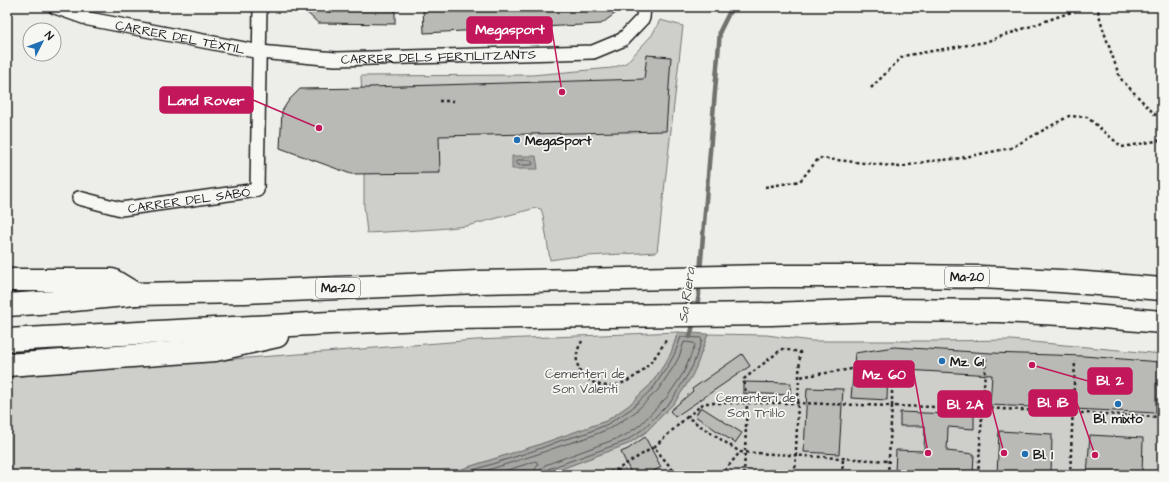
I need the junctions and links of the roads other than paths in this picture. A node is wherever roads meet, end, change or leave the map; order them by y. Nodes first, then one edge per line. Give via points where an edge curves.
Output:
1 (55, 7) edge
2 (260, 7) edge
3 (644, 7) edge
4 (260, 52) junction
5 (79, 198) dead end
6 (7, 280) edge
7 (1162, 289) edge
8 (135, 294) junction
9 (7, 305) edge
10 (1162, 322) edge
11 (330, 323) junction
12 (7, 340) edge
13 (7, 365) edge

1 - 4 street, CARRER DEL TÈXTIL via 89,19
2 - 4 street
3 - 4 street, CARRER DELS FERTILITZANTS via 643,18 622,40 593,52 336,59
4 - 5 street, CARRER DEL SABÓ via 257,190 120,209
6 - 8 highway via 112,280
7 - 8 highway, Ma-20 via 980,277 771,276 540,280
8 - 9 highway, Ma-20
10 - 11 highway via 1000,311 846,310 772,314 447,318
11 - 12 highway
11 - 13 highway via 215,350

